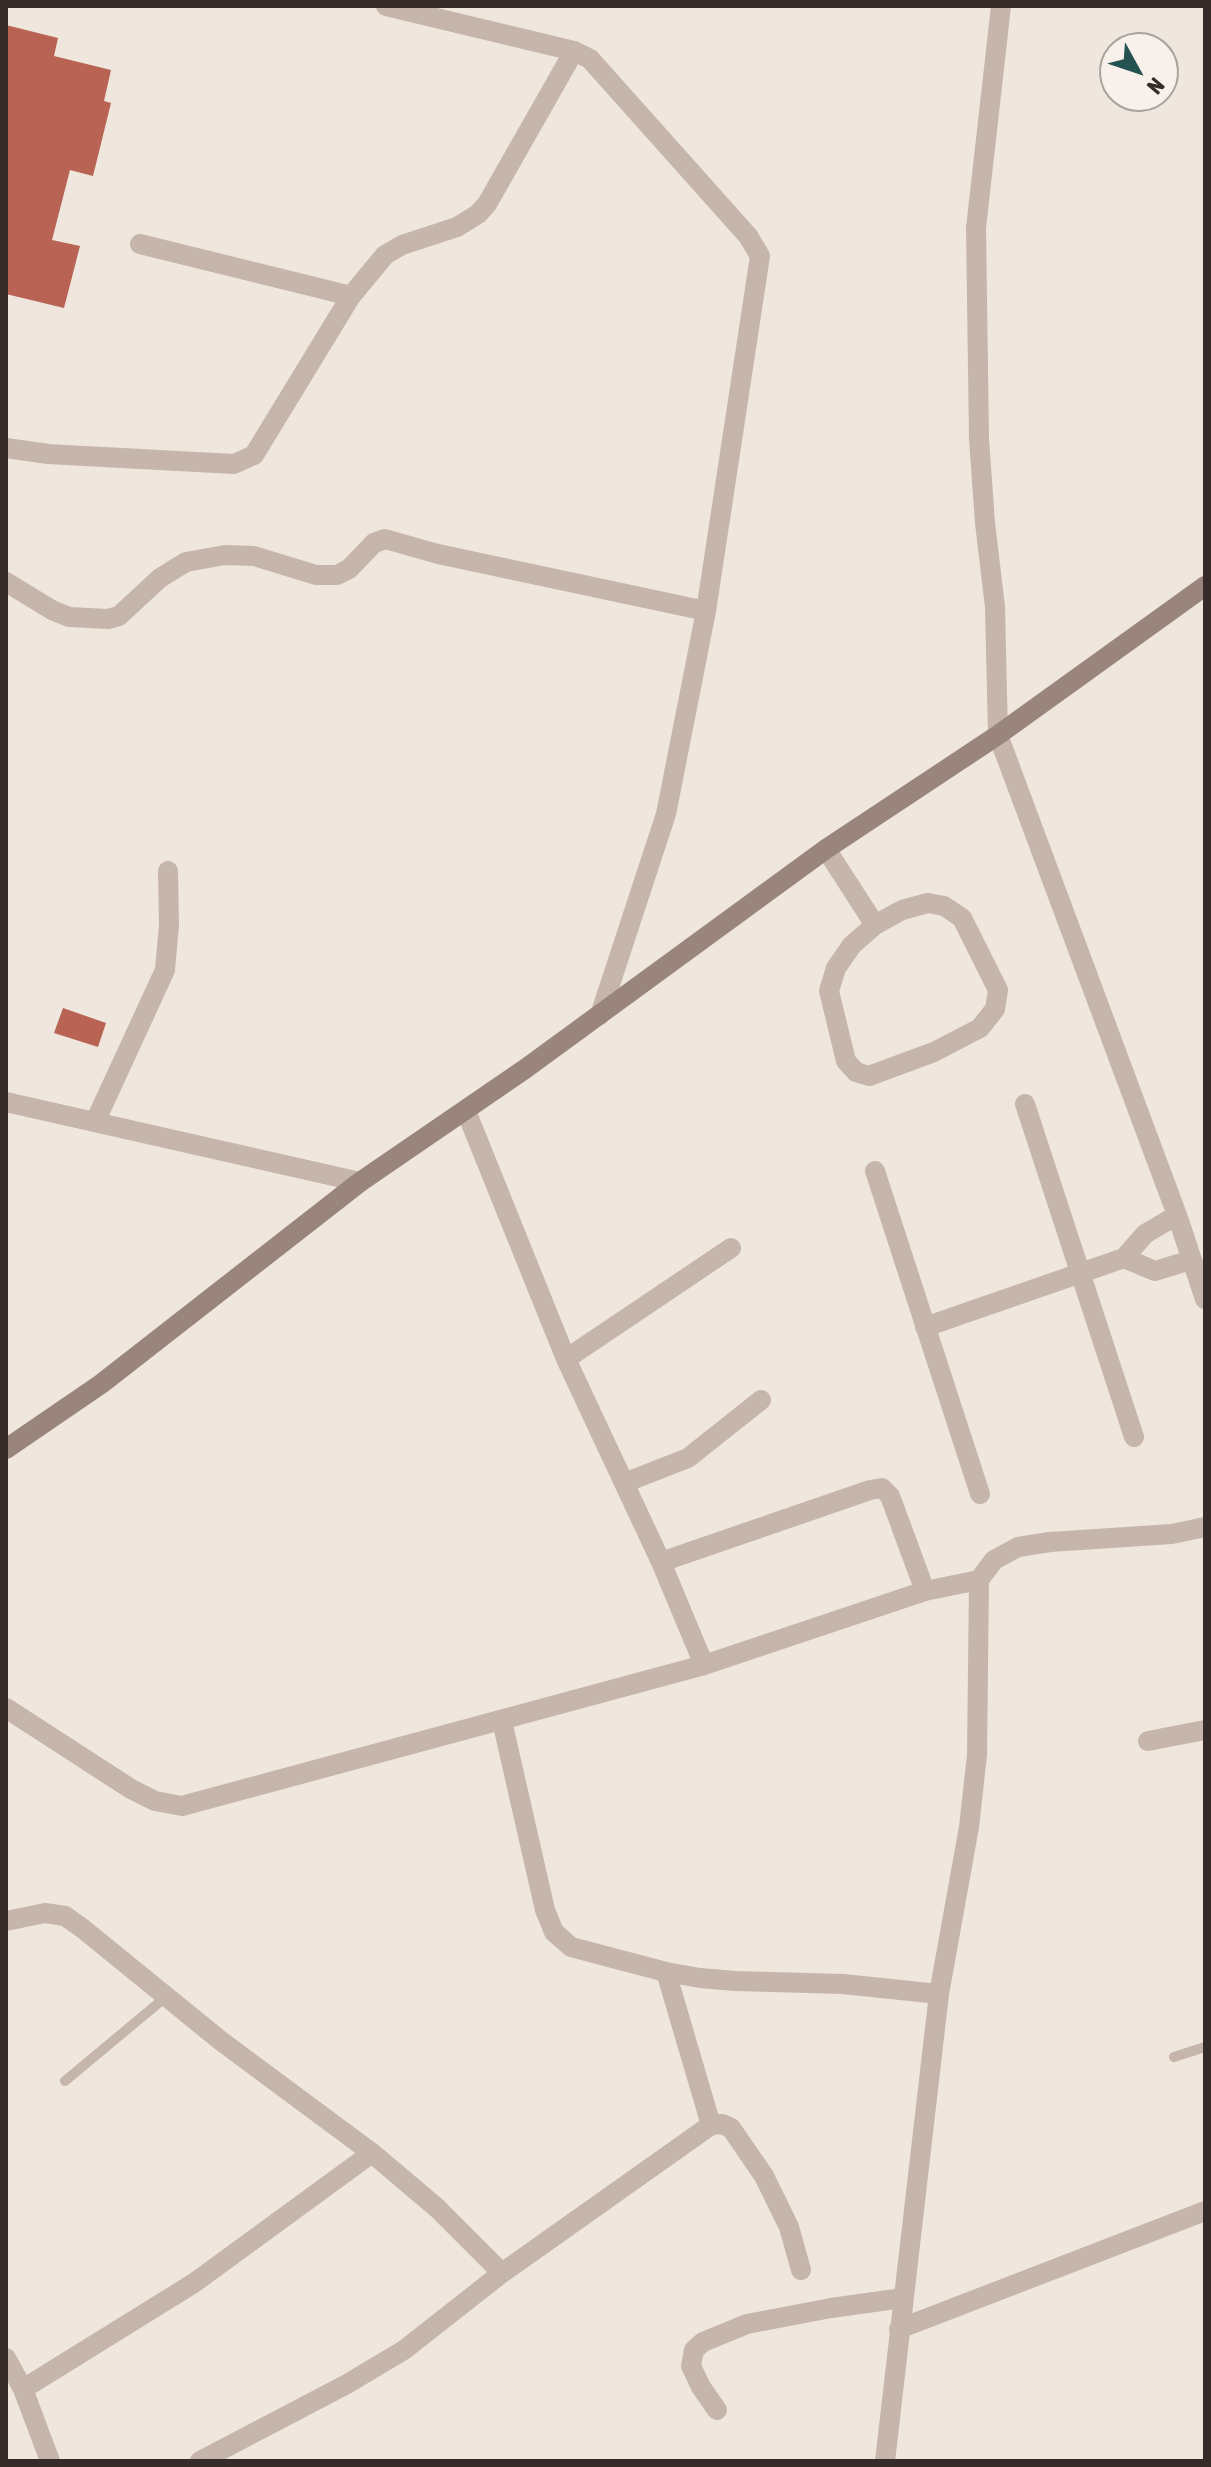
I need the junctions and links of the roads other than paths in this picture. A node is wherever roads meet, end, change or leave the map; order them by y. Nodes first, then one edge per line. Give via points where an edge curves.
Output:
1 (386, 6) edge
2 (1001, 6) edge
3 (574, 51) junction
4 (140, 244) dead end
5 (351, 296) junction
6 (6, 448) edge
7 (9, 583) edge
8 (1205, 586) edge
9 (6, 606) edge
10 (706, 611) junction
11 (998, 735) junction
12 (826, 849) junction
13 (168, 871) dead end
14 (875, 925) junction
15 (600, 1015) junction
16 (6, 1102) edge
17 (1025, 1104) dead end
18 (466, 1111) junction
19 (95, 1122) junction
20 (875, 1171) dead end
21 (360, 1182) junction
22 (1177, 1215) junction
23 (731, 1248) dead end
24 (1124, 1258) junction
25 (1191, 1260) junction
26 (1081, 1273) junction
27 (1205, 1299) edge
28 (925, 1327) junction
29 (566, 1359) junction
30 (761, 1400) dead end
31 (1134, 1437) dead end
32 (6, 1449) edge
33 (624, 1483) junction
34 (980, 1494) dead end
35 (1205, 1527) edge
36 (661, 1562) junction
37 (979, 1580) junction
38 (925, 1591) junction
39 (704, 1665) junction
40 (6, 1708) edge
41 (502, 1721) junction
42 (1205, 1730) edge
43 (1148, 1741) dead end
44 (6, 1921) edge
45 (666, 1972) junction
46 (939, 1994) junction
47 (167, 1996) junction
48 (1205, 2047) edge
49 (1174, 2057) dead end
50 (65, 2081) dead end
51 (711, 2125) junction
52 (372, 2153) junction
53 (1205, 2211) edge
54 (801, 2270) dead end
55 (502, 2273) junction
56 (903, 2298) junction
57 (899, 2329) junction
58 (6, 2358) edge
59 (23, 2389) junction
60 (717, 2410) dead end
61 (50, 2461) edge
62 (200, 2461) edge
63 (885, 2461) edge

1 - 3 street
2 - 11 street via 976,228 979,439 995,607
3 - 5 street via 478,214 394,249
3 - 10 street via 607,76 760,256
4 - 5 street
5 - 6 street via 260,447 244,461
7 - 9 street
7 - 10 street via 69,617 108,619 119,616 186,562 254,556 316,575 337,575 385,539
8 - 11 main road
10 - 15 street via 666,814
11 - 12 main road
11 - 22 street
12 - 14 street
12 - 15 main road
13 - 19 street via 165,970
14 - 14 street via 836,968 829,991 846,1061 869,1076 980,1028 995,1009 998,990 962,918 944,906 928,903 902,910
15 - 18 main road
16 - 19 street
17 - 26 street
18 - 21 main road
18 - 29 street
19 - 21 street
20 - 28 street
21 - 32 main road via 101,1384
22 - 24 street via 1145,1234
22 - 25 street
23 - 29 street
24 - 25 street via 1155,1271
24 - 26 street
25 - 27 street
26 - 28 street
26 - 31 street
28 - 34 street
29 - 33 street
30 - 33 street via 688,1458
33 - 36 street
35 - 37 street via 1018,1547 994,1560
36 - 38 street via 882,1488 890,1496
36 - 39 street
37 - 38 street
37 - 46 street via 977,1755
38 - 39 street
39 - 41 street
40 - 41 street via 131,1789 182,1806
41 - 45 street via 554,1932 571,1947
42 - 43 street
44 - 47 street via 45,1913 65,1916
45 - 46 street
45 - 51 street
46 - 56 street
47 - 50 lane
47 - 52 street
48 - 49 lane
51 - 54 street via 731,2128 764,2176 789,2227
51 - 55 street
52 - 55 street
52 - 59 street via 194,2283
53 - 57 street
55 - 62 street via 404,2350
56 - 57 street
56 - 60 street via 747,2324 703,2342 694,2350 691,2366
57 - 63 street
58 - 59 street
59 - 61 street

